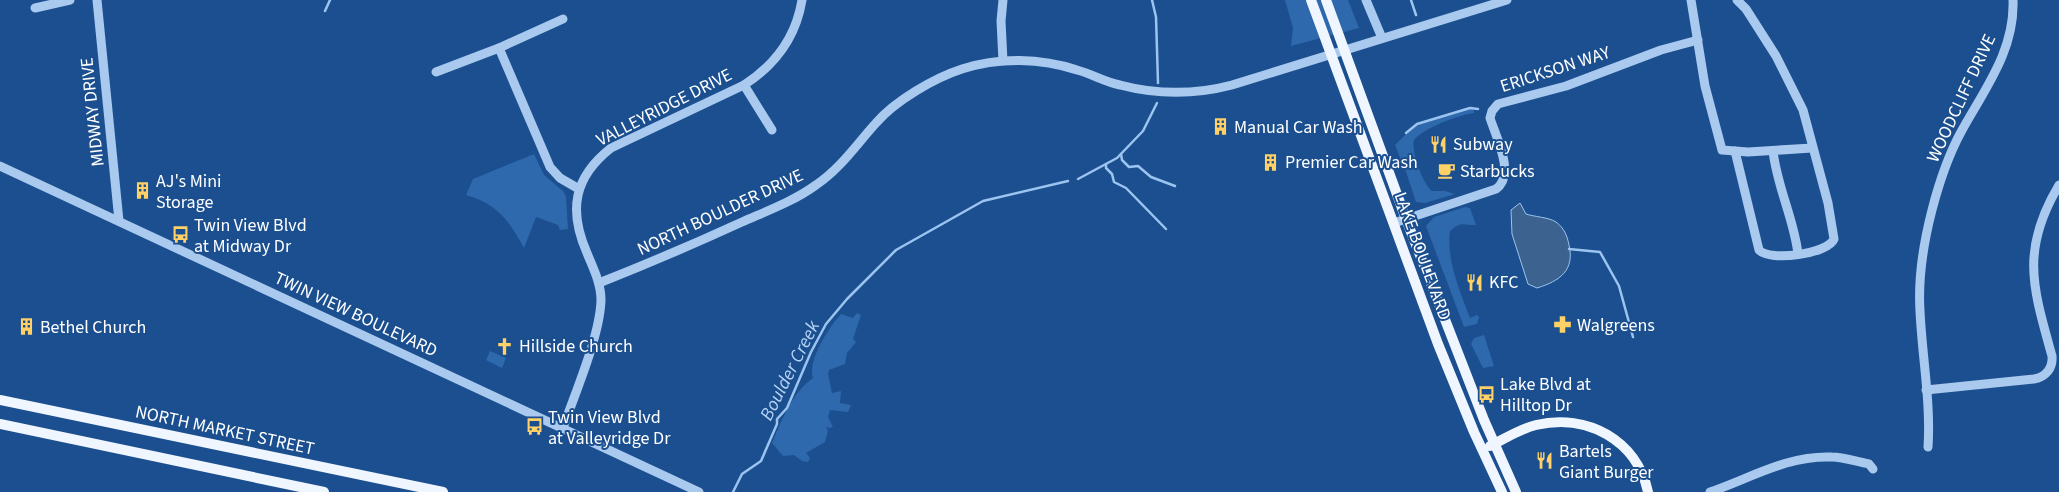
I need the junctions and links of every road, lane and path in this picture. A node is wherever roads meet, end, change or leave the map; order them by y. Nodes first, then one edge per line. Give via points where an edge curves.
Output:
1 (70, 0) edge
2 (97, 0) edge
3 (802, 0) edge
4 (1004, 0) edge
5 (1311, 0) edge
6 (1326, 0) edge
7 (1366, 0) edge
8 (1508, 0) edge
9 (1691, 0) edge
10 (1737, 0) edge
11 (2013, 0) edge
12 (34, 8) dead end
13 (563, 19) dead end
14 (1382, 38) junction
15 (1698, 40) junction
16 (499, 48) junction
17 (1344, 51) junction
18 (1330, 55) junction
19 (1002, 61) junction
20 (436, 72) dead end
21 (744, 85) junction
22 (772, 130) dead end
23 (1812, 148) junction
24 (1735, 151) junction
25 (1773, 151) junction
26 (0, 166) edge
27 (2059, 185) edge
28 (579, 189) junction
29 (1406, 219) junction
30 (119, 221) junction
31 (1394, 223) junction
32 (1798, 254) junction
33 (599, 283) junction
34 (1926, 390) junction
35 (0, 400) edge
36 (0, 424) edge
37 (563, 428) junction
38 (1494, 444) junction
39 (1928, 447) dead end
40 (1482, 449) junction
41 (1872, 469) dead end
42 (324, 492) edge
43 (443, 492) edge
44 (699, 492) edge
45 (1502, 492) edge
46 (1516, 492) edge
47 (1648, 492) edge
48 (1710, 492) edge

1 - 12 street
2 - 30 street, MIDWAY DRIVE
3 - 21 street, VALLEYRIDGE DRIVE via 795,27 782,49 770,64
4 - 19 street
5 - 18 main road, LAKE BOULEVARD
6 - 17 main road, LAKE BOULEVARD
7 - 14 street
8 - 14 street, NORTH BOULDER DRIVE
9 - 15 street
10 - 23 street via 1776,56 1807,122
11 - 34 street, WOODCLIFF DRIVE via 2009,39 2002,58 1953,149 1931,211 1920,309
13 - 16 street
14 - 17 street, NORTH BOULDER DRIVE
15 - 24 street via 1705,86 1722,150
15 - 29 street, ERICKSON WAY via 1661,50 1566,86 1498,104 1490,118 1505,170 1502,184 1496,189
16 - 20 street
16 - 28 street via 550,167 560,178
17 - 18 street, NORTH BOULDER DRIVE
17 - 29 main road, LAKE BOULEVARD
18 - 19 street, NORTH BOULDER DRIVE via 1221,88 1169,94 1119,85 1054,63
18 - 31 main road, LAKE BOULEVARD
19 - 33 street, NORTH BOULDER DRIVE via 963,68 921,88 877,121 836,169 796,198
21 - 22 street
21 - 28 street, VALLEYRIDGE DRIVE via 612,148 593,164
23 - 25 street
23 - 32 street via 1828,203 1834,239 1824,249
24 - 25 street
24 - 32 street via 1759,250 1770,256
25 - 32 street
26 - 30 street, TWIN VIEW BOULEVARD
27 - 34 street via 2046,209 2033,256 2034,287 2052,356 2048,371 2034,379
28 - 33 street, VALLEYRIDGE DRIVE via 577,228
29 - 31 street, ERICKSON WAY
29 - 38 main road, LAKE BOULEVARD
30 - 37 street, TWIN VIEW BOULEVARD
31 - 40 main road, LAKE BOULEVARD via 1438,344
33 - 37 street, VALLEYRIDGE DRIVE via 600,315
34 - 39 street, WOODCLIFF DRIVE
35 - 43 main road, NORTH MARKET STREET
36 - 42 main road
37 - 44 street, TWIN VIEW BOULEVARD
38 - 40 main road
38 - 46 main road, LAKE BOULEVARD
38 - 47 main road via 1534,426 1554,422 1583,425 1606,433 1628,450 1640,466
40 - 45 main road, LAKE BOULEVARD
41 - 48 street via 1869,464 1833,457 1807,458 1784,462

